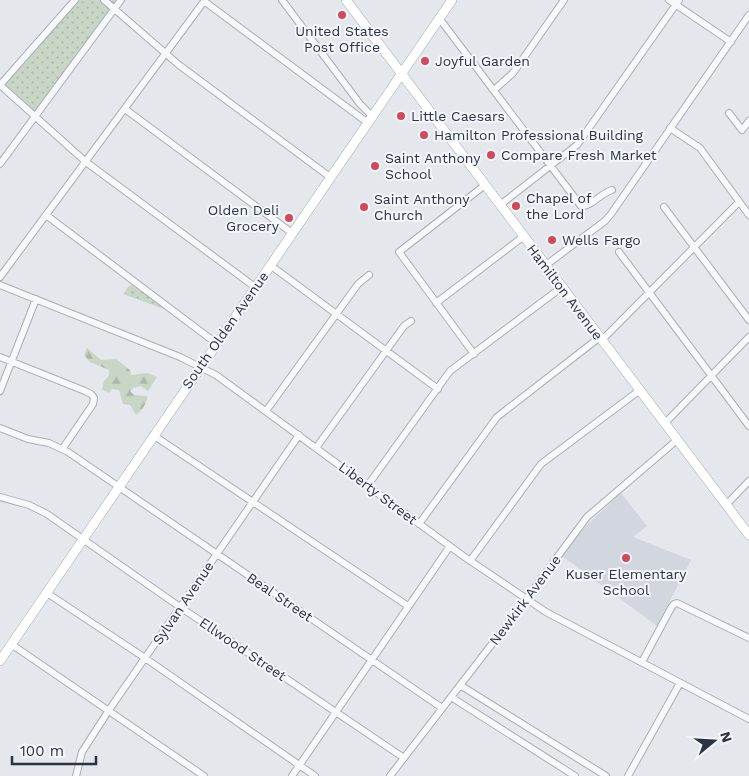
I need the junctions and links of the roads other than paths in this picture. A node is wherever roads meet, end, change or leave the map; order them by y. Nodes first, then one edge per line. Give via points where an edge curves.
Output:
1 (74, 0) edge
2 (104, 0) edge
3 (121, 0) edge
4 (282, 0) edge
5 (452, 0) edge
6 (564, 0) edge
7 (669, 0) edge
8 (204, 1) edge
9 (350, 2) edge
10 (677, 2) edge
11 (114, 9) junction
12 (749, 15) edge
13 (440, 18) junction
14 (731, 42) junction
15 (165, 54) junction
16 (401, 74) junction
17 (0, 85) edge
18 (494, 90) junction
19 (357, 100) junction
20 (346, 106) junction
21 (125, 109) junction
22 (729, 113) dead end
23 (35, 116) junction
24 (370, 120) junction
25 (749, 121) edge
26 (670, 128) junction
27 (86, 162) junction
28 (0, 164) edge
29 (552, 166) junction
30 (330, 177) junction
31 (485, 186) junction
32 (612, 190) dead end
33 (739, 202) junction
34 (500, 205) junction
35 (664, 207) dead end
36 (749, 215) edge
37 (46, 216) junction
38 (292, 233) junction
39 (524, 236) junction
40 (694, 247) junction
41 (619, 252) dead end
42 (270, 266) junction
43 (546, 266) junction
44 (369, 275) dead end
45 (0, 277) edge
46 (0, 285) edge
47 (255, 287) junction
48 (562, 287) junction
49 (650, 292) junction
50 (36, 299) junction
51 (436, 303) junction
52 (336, 314) junction
53 (749, 320) edge
54 (411, 321) dead end
55 (749, 337) edge
56 (601, 339) junction
57 (216, 343) junction
58 (387, 351) junction
59 (474, 354) junction
60 (0, 357) edge
61 (12, 362) junction
62 (200, 367) junction
63 (711, 376) junction
64 (438, 389) junction
65 (640, 390) junction
66 (0, 391) edge
67 (266, 411) junction
68 (665, 424) junction
69 (749, 426) edge
70 (0, 428) edge
71 (299, 435) junction
72 (153, 436) junction
73 (678, 440) junction
74 (63, 448) junction
75 (316, 448) junction
76 (749, 481) edge
77 (368, 485) junction
78 (118, 487) junction
79 (0, 497) edge
80 (253, 501) junction
81 (726, 504) junction
82 (419, 524) junction
83 (749, 535) edge
84 (82, 540) junction
85 (450, 546) junction
86 (216, 554) junction
87 (470, 561) junction
88 (46, 593) junction
89 (526, 599) junction
90 (180, 606) junction
91 (408, 606) junction
92 (749, 638) edge
93 (11, 644) junction
94 (145, 658) junction
95 (0, 660) edge
96 (372, 660) junction
97 (642, 662) junction
98 (680, 683) junction
99 (460, 686) junction
100 (451, 697) junction
101 (442, 708) junction
102 (108, 710) junction
103 (336, 712) junction
104 (749, 719) edge
105 (404, 758) junction
106 (299, 765) junction
107 (76, 776) edge
108 (204, 776) edge
109 (292, 776) edge
110 (315, 776) edge
111 (390, 776) edge
112 (575, 776) edge
113 (606, 776) edge
114 (628, 776) edge

1 - 17 street
2 - 11 street
3 - 11 street
4 - 19 street
5 - 13 main road, South Olden Avenue
6 - 18 street via 514,73
7 - 10 street
8 - 15 street
8 - 20 street
9 - 16 main road, Hamilton Avenue
10 - 14 street
10 - 29 street via 578,145
11 - 15 street
11 - 23 street
12 - 14 street
13 - 16 main road, South Olden Avenue
13 - 18 street
14 - 26 street
15 - 21 street
15 - 30 street
16 - 24 main road, South Olden Avenue
16 - 31 main road, Hamilton Avenue
17 - 23 street
18 - 29 street
19 - 20 street via 354,105
19 - 24 street
20 - 24 street
21 - 27 street
21 - 38 street
22 - 25 street via 742,130
23 - 27 street
23 - 28 street
24 - 30 main road, South Olden Avenue
26 - 33 street via 700,148
26 - 43 street via 605,221
27 - 37 street
27 - 47 street
29 - 32 street via 581,206 587,206
29 - 34 street
30 - 38 main road, South Olden Avenue
31 - 34 main road, Hamilton Avenue
31 - 51 street via 399,252
33 - 36 street
33 - 40 street
34 - 39 main road, Hamilton Avenue
35 - 40 street
37 - 45 street
37 - 57 street
38 - 42 main road, South Olden Avenue
39 - 43 main road, Hamilton Avenue
39 - 51 street
40 - 49 street
40 - 53 street
41 - 49 street
42 - 47 main road, South Olden Avenue
42 - 52 street
43 - 48 main road, Hamilton Avenue
44 - 52 street via 358,284
46 - 50 street, Liberty Street
47 - 57 main road, South Olden Avenue
48 - 56 main road, Hamilton Avenue
48 - 59 street
49 - 56 street
49 - 63 street
50 - 61 street
50 - 62 street, Liberty Street
51 - 59 street
52 - 58 street
52 - 67 street
54 - 58 street
55 - 63 street
56 - 65 main road, Hamilton Avenue
56 - 82 street via 497,417
57 - 62 main road, South Olden Avenue
58 - 64 street
58 - 75 street
59 - 64 street via 450,371
60 - 61 street
61 - 66 street
61 - 74 street via 85,391 94,398
62 - 67 street, Liberty Street
62 - 72 main road, South Olden Avenue
63 - 68 street
63 - 69 street
64 - 77 street
65 - 68 main road, Hamilton Avenue
65 - 87 street via 541,464
67 - 71 street, Liberty Street
68 - 73 main road, Hamilton Avenue
70 - 74 street, Beal Street
71 - 75 street, Liberty Street
71 - 80 street, Sylvan Avenue
72 - 78 main road, South Olden Avenue
72 - 80 street
73 - 81 main road, Hamilton Avenue
73 - 89 street, Newkirk Avenue via 587,518
74 - 78 street, Beal Street
75 - 77 street, Liberty Street
76 - 81 street
77 - 82 street, Liberty Street
78 - 84 main road, South Olden Avenue
78 - 86 street, Beal Street
79 - 84 street, Ellwood Street via 38,509
80 - 86 street, Sylvan Avenue
80 - 91 street
81 - 83 main road, Hamilton Avenue
82 - 85 street, Liberty Street
84 - 88 main road, South Olden Avenue
84 - 90 street, Ellwood Street
85 - 87 street, Liberty Street
85 - 91 street
86 - 90 street, Sylvan Avenue
86 - 96 street, Beal Street
87 - 89 street, Liberty Street
88 - 93 main road, South Olden Avenue
88 - 94 street
89 - 97 street, Liberty Street
89 - 99 street, Newkirk Avenue
90 - 94 street, Sylvan Avenue
90 - 103 street, Ellwood Street
91 - 96 street
92 - 97 street via 674,604
93 - 95 main road, South Olden Avenue
93 - 102 street
94 - 102 street, Sylvan Avenue
94 - 106 street
96 - 101 street, Beal Street
96 - 103 street
97 - 98 street, Liberty Street
98 - 104 street, Liberty Street
98 - 114 street
99 - 100 street, Newkirk Avenue
99 - 113 street
100 - 101 street, Newkirk Avenue
100 - 112 street
101 - 105 street, Newkirk Avenue
102 - 107 street, Sylvan Avenue via 82,752
102 - 108 street
103 - 105 street, Ellwood Street
103 - 106 street
105 - 111 street, Newkirk Avenue
106 - 109 street
106 - 110 street

